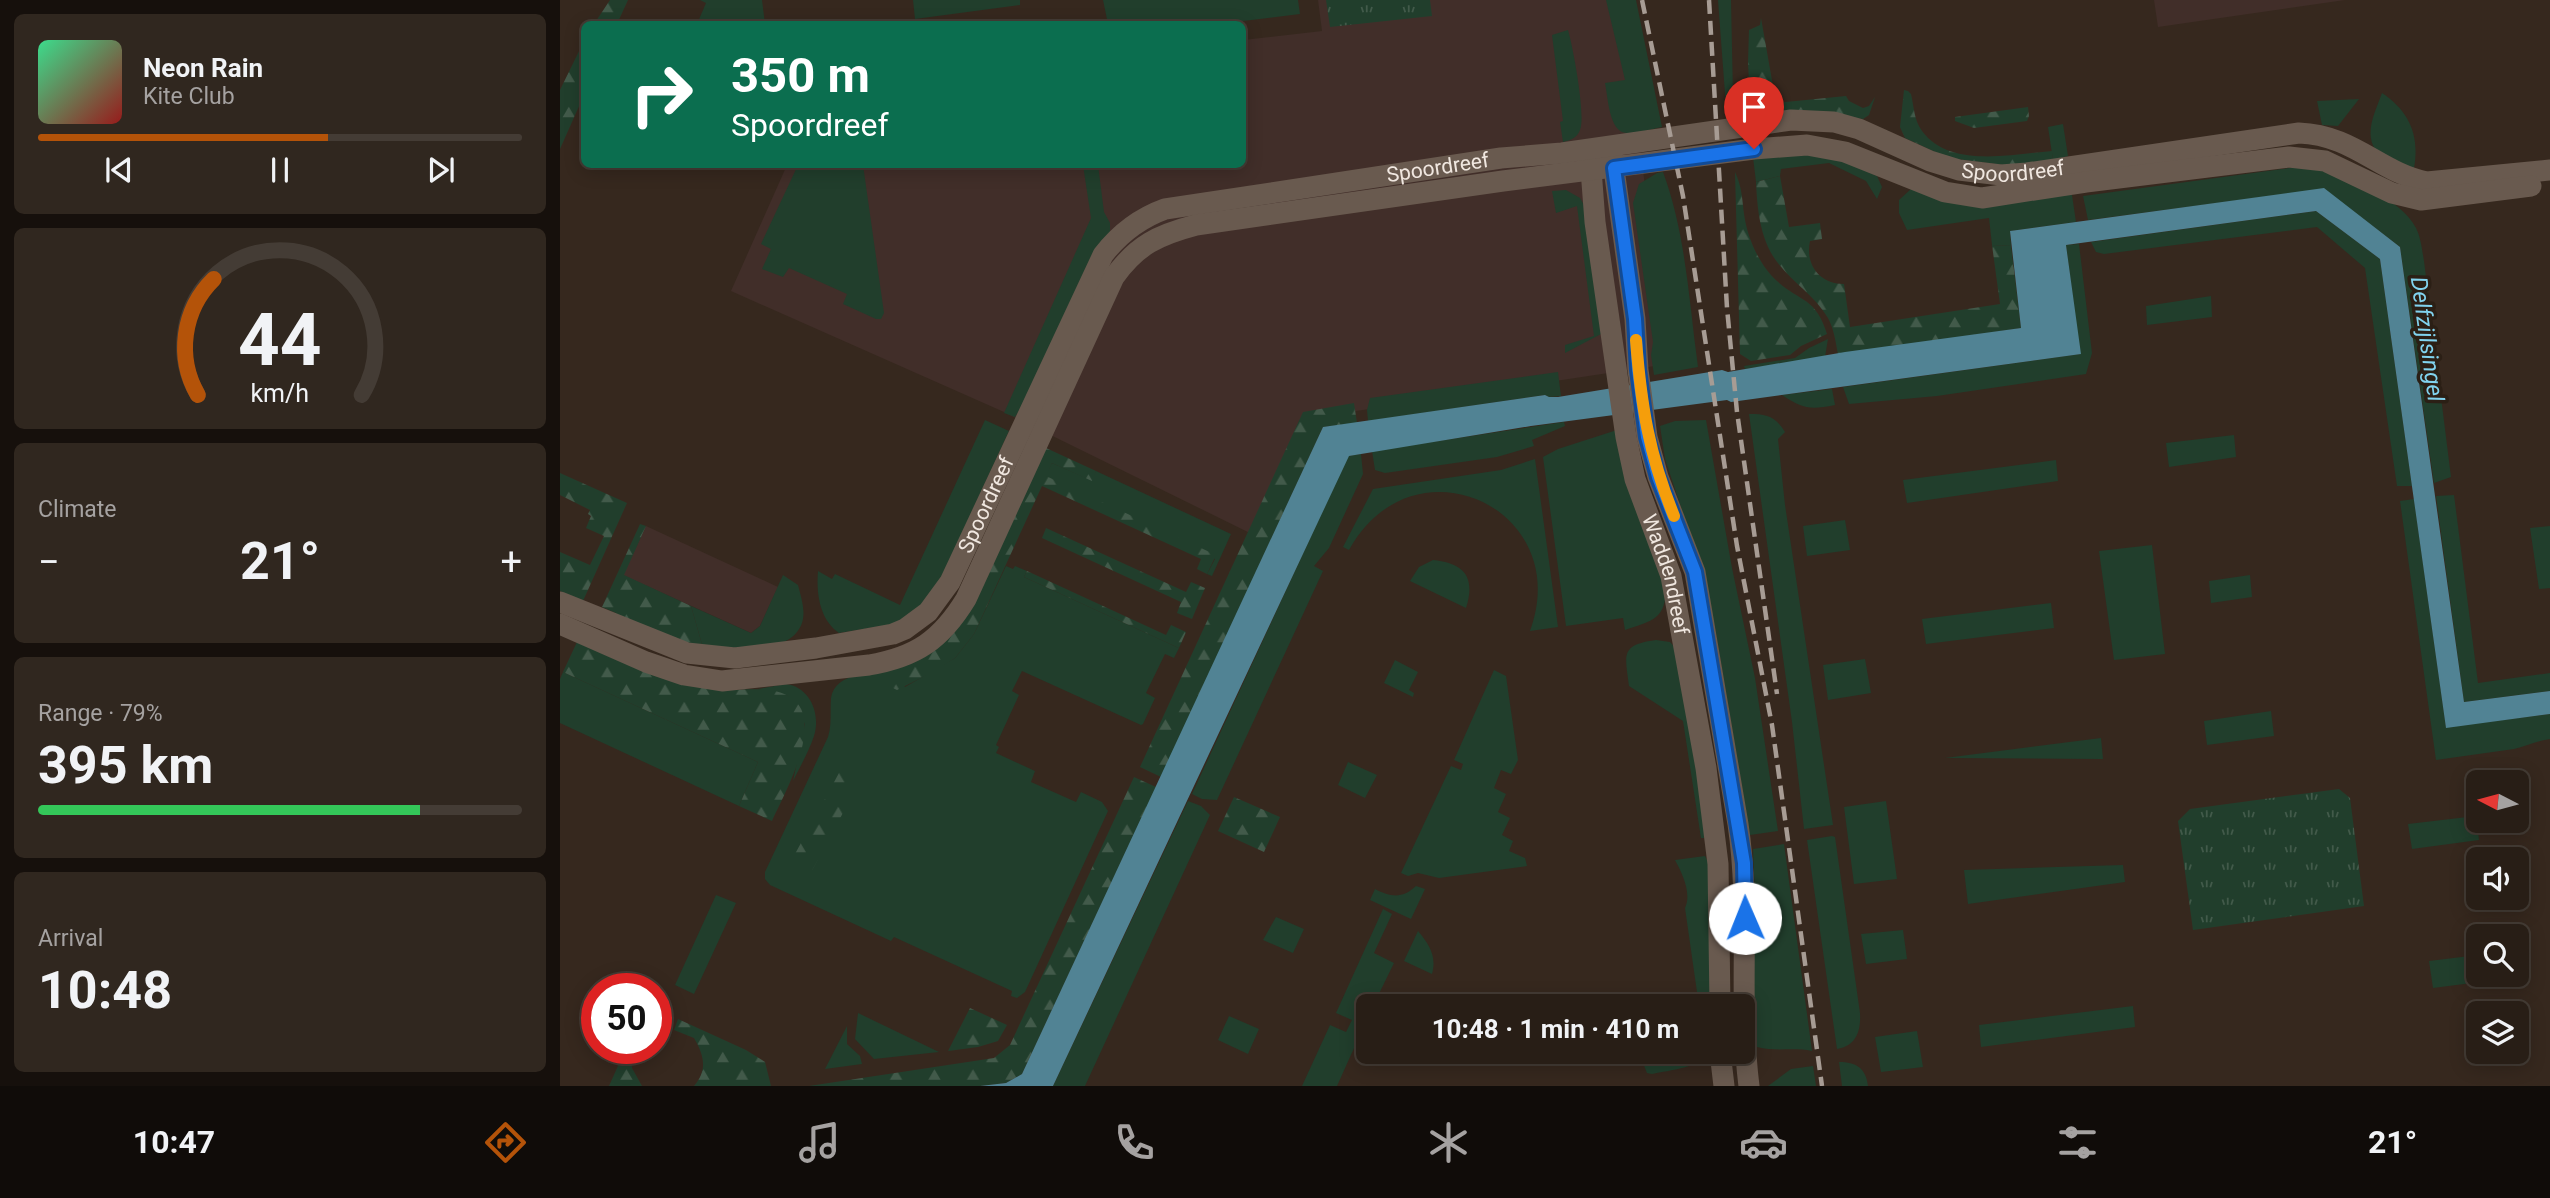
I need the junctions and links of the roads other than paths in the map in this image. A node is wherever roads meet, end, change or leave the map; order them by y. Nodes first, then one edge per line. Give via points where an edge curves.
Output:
1 (1611, 144) junction
2 (1589, 147) junction
3 (1614, 168) junction
4 (1592, 170) junction
5 (2550, 170) edge
6 (2085, 173) junction
7 (2054, 177) junction
8 (2550, 183) edge
9 (1037, 419) junction
10 (561, 602) edge
11 (560, 625) edge
12 (608, 634) junction
13 (1720, 994) edge
14 (1721, 1064) edge
15 (1724, 1086) edge
16 (1749, 1086) edge

1 - 2 main road, Spoordreef
1 - 3 main road, Waddendreef
1 - 7 main road, Spoordreef via 1808,120 1859,129 1959,170
2 - 4 main road, Waddendreef
2 - 9 main road, Spoordreef via 1149,215 1103,254
3 - 4 main road, Spoordreef
3 - 7 main road, Spoordreef via 1807,145 1845,152 1930,187 1982,198
3 - 16 main road, Waddendreef via 1647,437 1695,572 1744,863 1743,985
4 - 9 main road, Spoordreef via 1165,233 1127,260 1114,277
4 - 13 main road, Waddendreef via 1595,222 1626,438 1635,479 1671,576 1696,706 1718,864
5 - 6 main road, Spoordreef via 2427,182 2408,177 2342,141 2299,133
6 - 7 main road, Spoordreef
6 - 8 main road, Spoordreef via 2289,158 2325,162 2392,193 2421,200
9 - 12 main road, Spoordreef via 1016,440 944,593 905,629 881,638 735,658 687,653
9 - 12 main road, Spoordreef via 1034,451 961,607 947,626 911,654 869,665 722,681 646,662
10 - 12 main road, Spoordreef
11 - 12 main road, Spoordreef
14 - 15 main road

